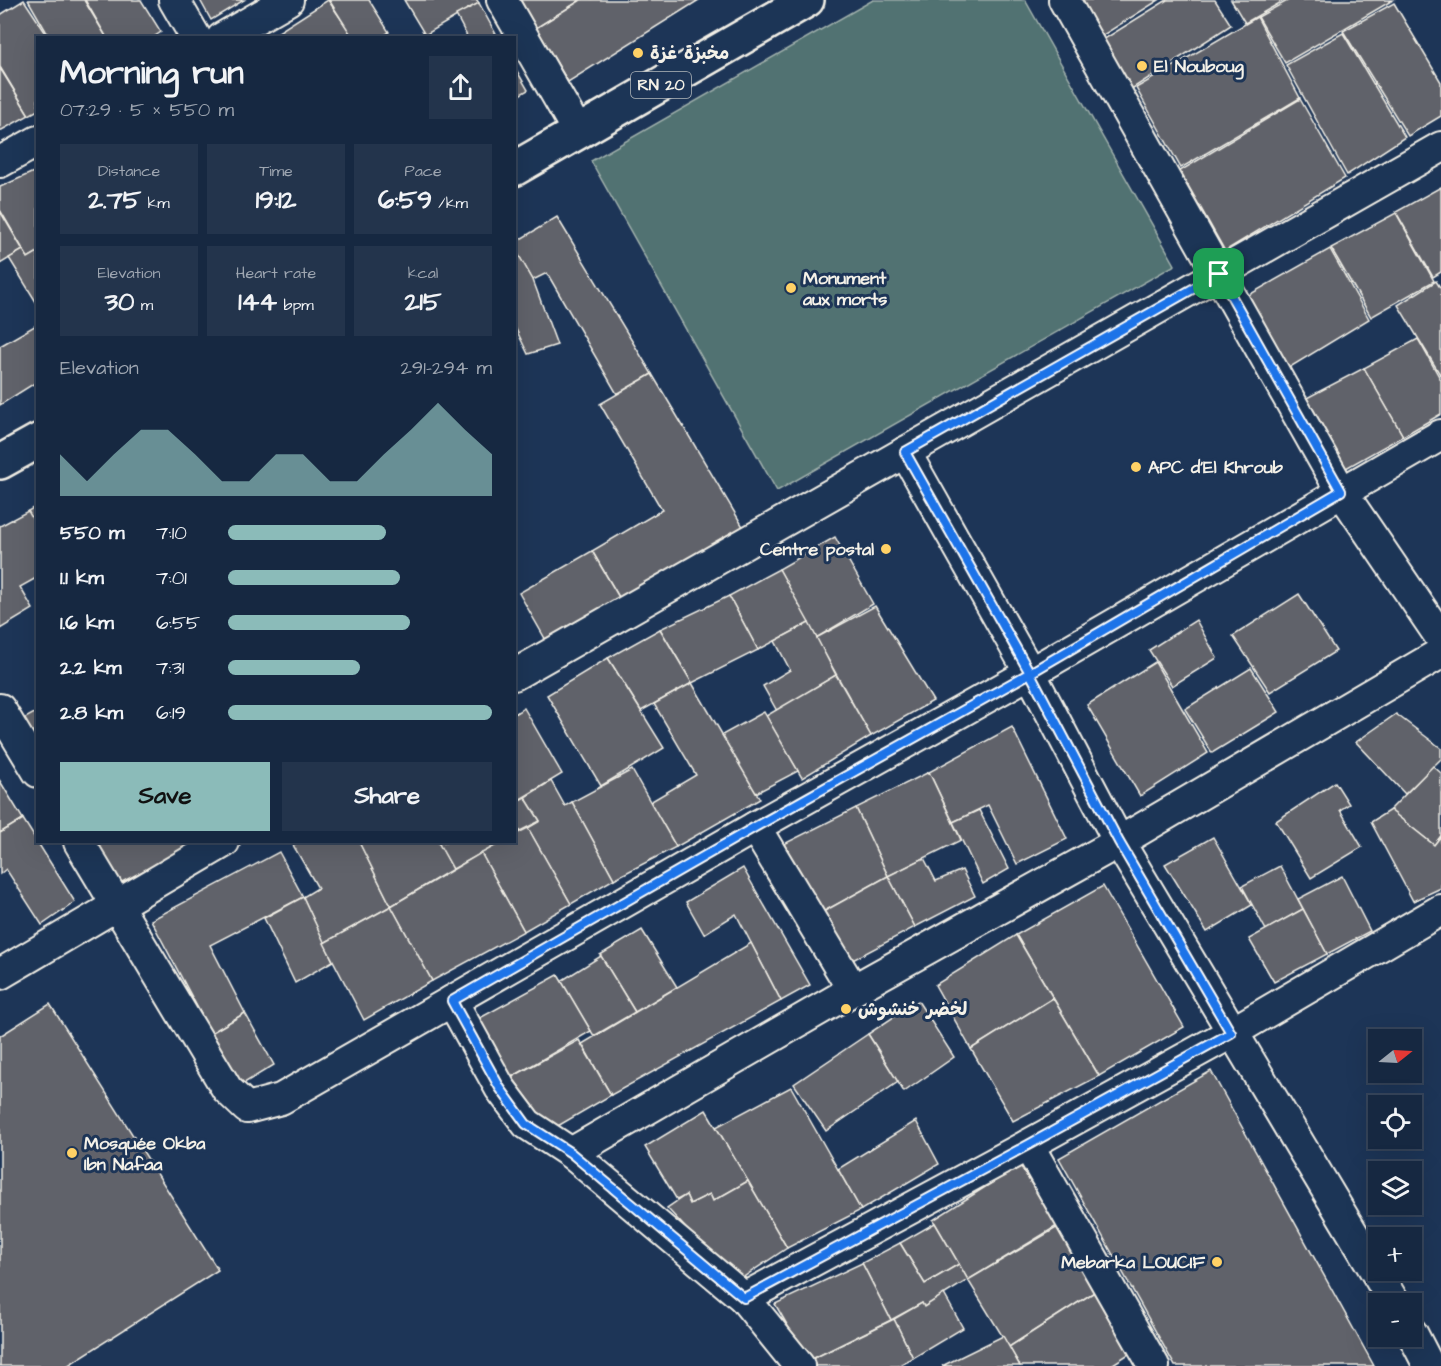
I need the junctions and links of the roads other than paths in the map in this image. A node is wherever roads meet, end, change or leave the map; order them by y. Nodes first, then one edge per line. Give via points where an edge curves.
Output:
1 (174, 0) edge
2 (288, 0) edge
3 (502, 0) edge
4 (807, 0) edge
5 (1064, 0) edge
6 (195, 36) edge
7 (225, 36) edge
8 (578, 132) junction
9 (36, 142) edge
10 (1441, 147) edge
11 (0, 162) edge
12 (516, 168) edge
13 (1219, 274) junction
14 (1441, 435) edge
15 (36, 442) edge
16 (905, 452) junction
17 (0, 462) edge
18 (1341, 491) junction
19 (1441, 638) edge
20 (1441, 653) edge
21 (1030, 673) junction
22 (516, 674) edge
23 (0, 709) edge
24 (36, 769) edge
25 (755, 827) junction
26 (1119, 842) junction
27 (80, 843) edge
28 (222, 843) edge
29 (116, 903) junction
30 (1441, 910) edge
31 (0, 974) edge
32 (853, 990) junction
33 (452, 1001) junction
34 (1231, 1033) junction
35 (1028, 1145) junction
36 (571, 1153) junction
37 (1388, 1293) edge
38 (744, 1298) junction
39 (1419, 1347) edge
40 (799, 1366) edge
41 (1154, 1366) edge
42 (1429, 1366) edge

1 - 6 street
2 - 7 street
3 - 8 street
4 - 8 main road, RN 20
5 - 13 street
8 - 12 main road, RN 20
9 - 11 street
10 - 13 street
13 - 16 street
13 - 18 street
14 - 18 street
15 - 17 main road
16 - 21 street
16 - 22 street
18 - 19 street
18 - 21 street
20 - 26 street
21 - 25 street
21 - 26 street
23 - 24 street
25 - 32 street
25 - 33 street
26 - 32 street
26 - 34 street
27 - 29 street
28 - 29 street
29 - 31 street
29 - 33 street via 227,1089 247,1108 281,1099
30 - 34 street
32 - 36 street
33 - 36 street via 500,1088 526,1124
34 - 35 street
34 - 37 street
35 - 38 street
35 - 41 street
36 - 38 street
38 - 40 street
39 - 42 street

